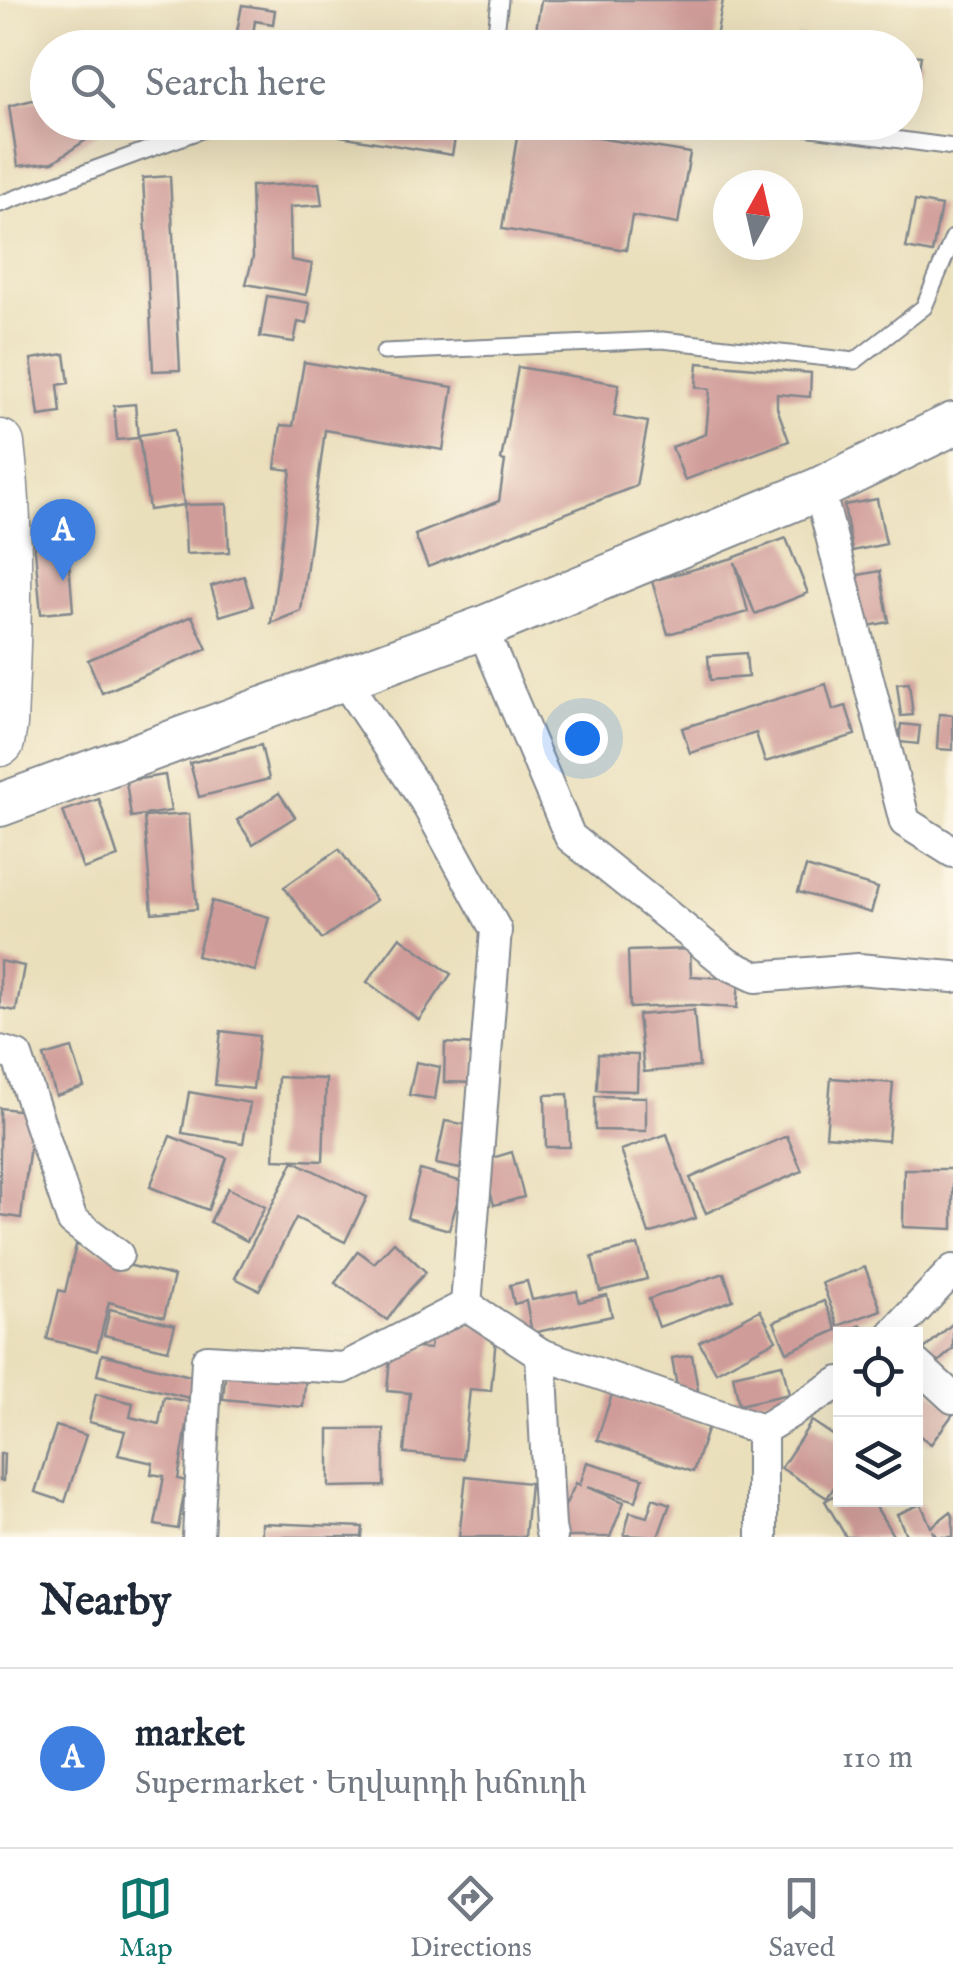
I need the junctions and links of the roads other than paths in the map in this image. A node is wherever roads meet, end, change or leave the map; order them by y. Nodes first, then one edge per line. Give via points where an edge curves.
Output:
1 (500, 0) edge
2 (496, 30) edge
3 (174, 140) edge
4 (901, 140) edge
5 (953, 147) edge
6 (0, 204) edge
7 (953, 238) edge
8 (384, 352) dead end
9 (953, 424) edge
10 (0, 444) edge
11 (819, 489) junction
12 (482, 628) junction
13 (343, 678) junction
14 (0, 742) edge
15 (0, 805) edge
16 (953, 852) edge
17 (953, 978) edge
18 (0, 1051) edge
19 (118, 1256) dead end
20 (953, 1270) edge
21 (466, 1305) junction
22 (900, 1327) edge
23 (541, 1354) junction
24 (923, 1370) edge
25 (833, 1386) edge
26 (953, 1398) edge
27 (762, 1430) junction
28 (198, 1537) edge
29 (552, 1537) edge
30 (762, 1537) edge

1 - 2 lane
3 - 6 lane
4 - 5 lane
7 - 8 lane via 924,308 855,362 662,340
9 - 11 main road
10 - 14 main road via 8,618
11 - 12 main road
11 - 16 street via 905,822
12 - 13 main road
12 - 17 street via 570,837 728,964 756,977 858,969
13 - 15 main road
13 - 21 street via 425,801 496,930
18 - 19 street via 16,1056 72,1220
20 - 22 street
21 - 23 street
21 - 28 street via 344,1368 207,1360
23 - 27 street
23 - 29 street
24 - 26 street
25 - 27 street
27 - 30 street

